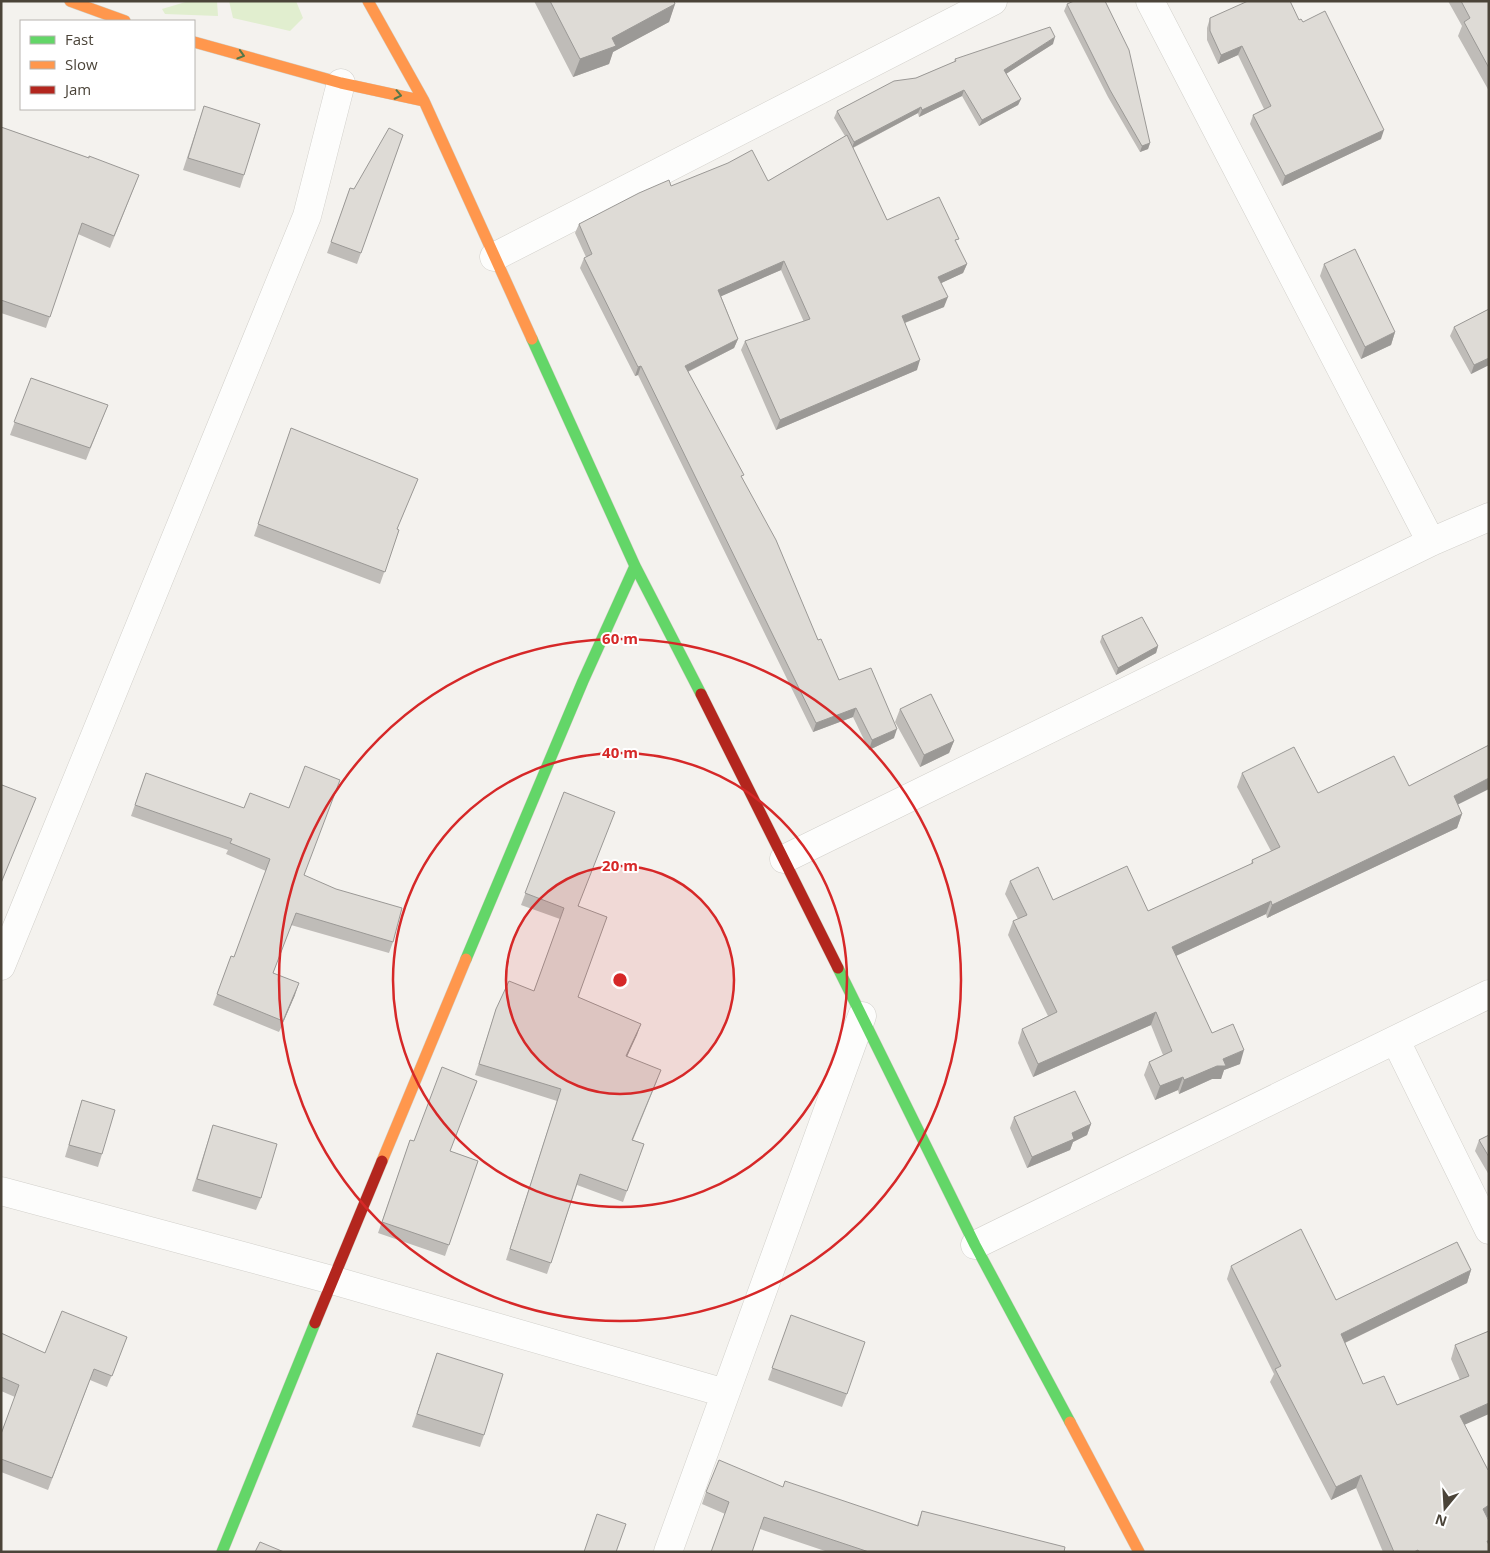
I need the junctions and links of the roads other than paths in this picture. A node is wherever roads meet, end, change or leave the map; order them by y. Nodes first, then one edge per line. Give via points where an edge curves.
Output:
1 (70, 1) edge
2 (368, 1) edge
3 (993, 1) edge
4 (1150, 1) edge
5 (122, 20) edge
6 (195, 42) edge
7 (340, 83) junction
8 (424, 101) junction
9 (494, 257) junction
10 (1489, 516) edge
11 (1431, 542) junction
12 (635, 566) junction
13 (784, 859) junction
14 (1, 966) edge
15 (1489, 994) edge
16 (862, 1016) junction
17 (1396, 1041) junction
18 (1, 1192) edge
19 (1489, 1230) edge
20 (975, 1245) junction
21 (332, 1280) junction
22 (726, 1393) junction
23 (222, 1552) edge
24 (668, 1552) edge
25 (1139, 1552) edge

1 - 5 street
2 - 8 street
3 - 9 street
4 - 11 street
6 -> 7 street
7 -> 8 street
7 - 14 street via 307,216
8 - 9 street
9 - 12 street
10 - 11 street
11 - 13 street
12 - 13 street
12 - 21 street via 583,681
13 - 16 street
15 - 17 street
16 - 20 street
16 - 22 street
17 - 19 street
17 - 20 street
18 - 21 street
20 - 25 street
21 - 22 street
21 - 23 street
22 - 24 street

